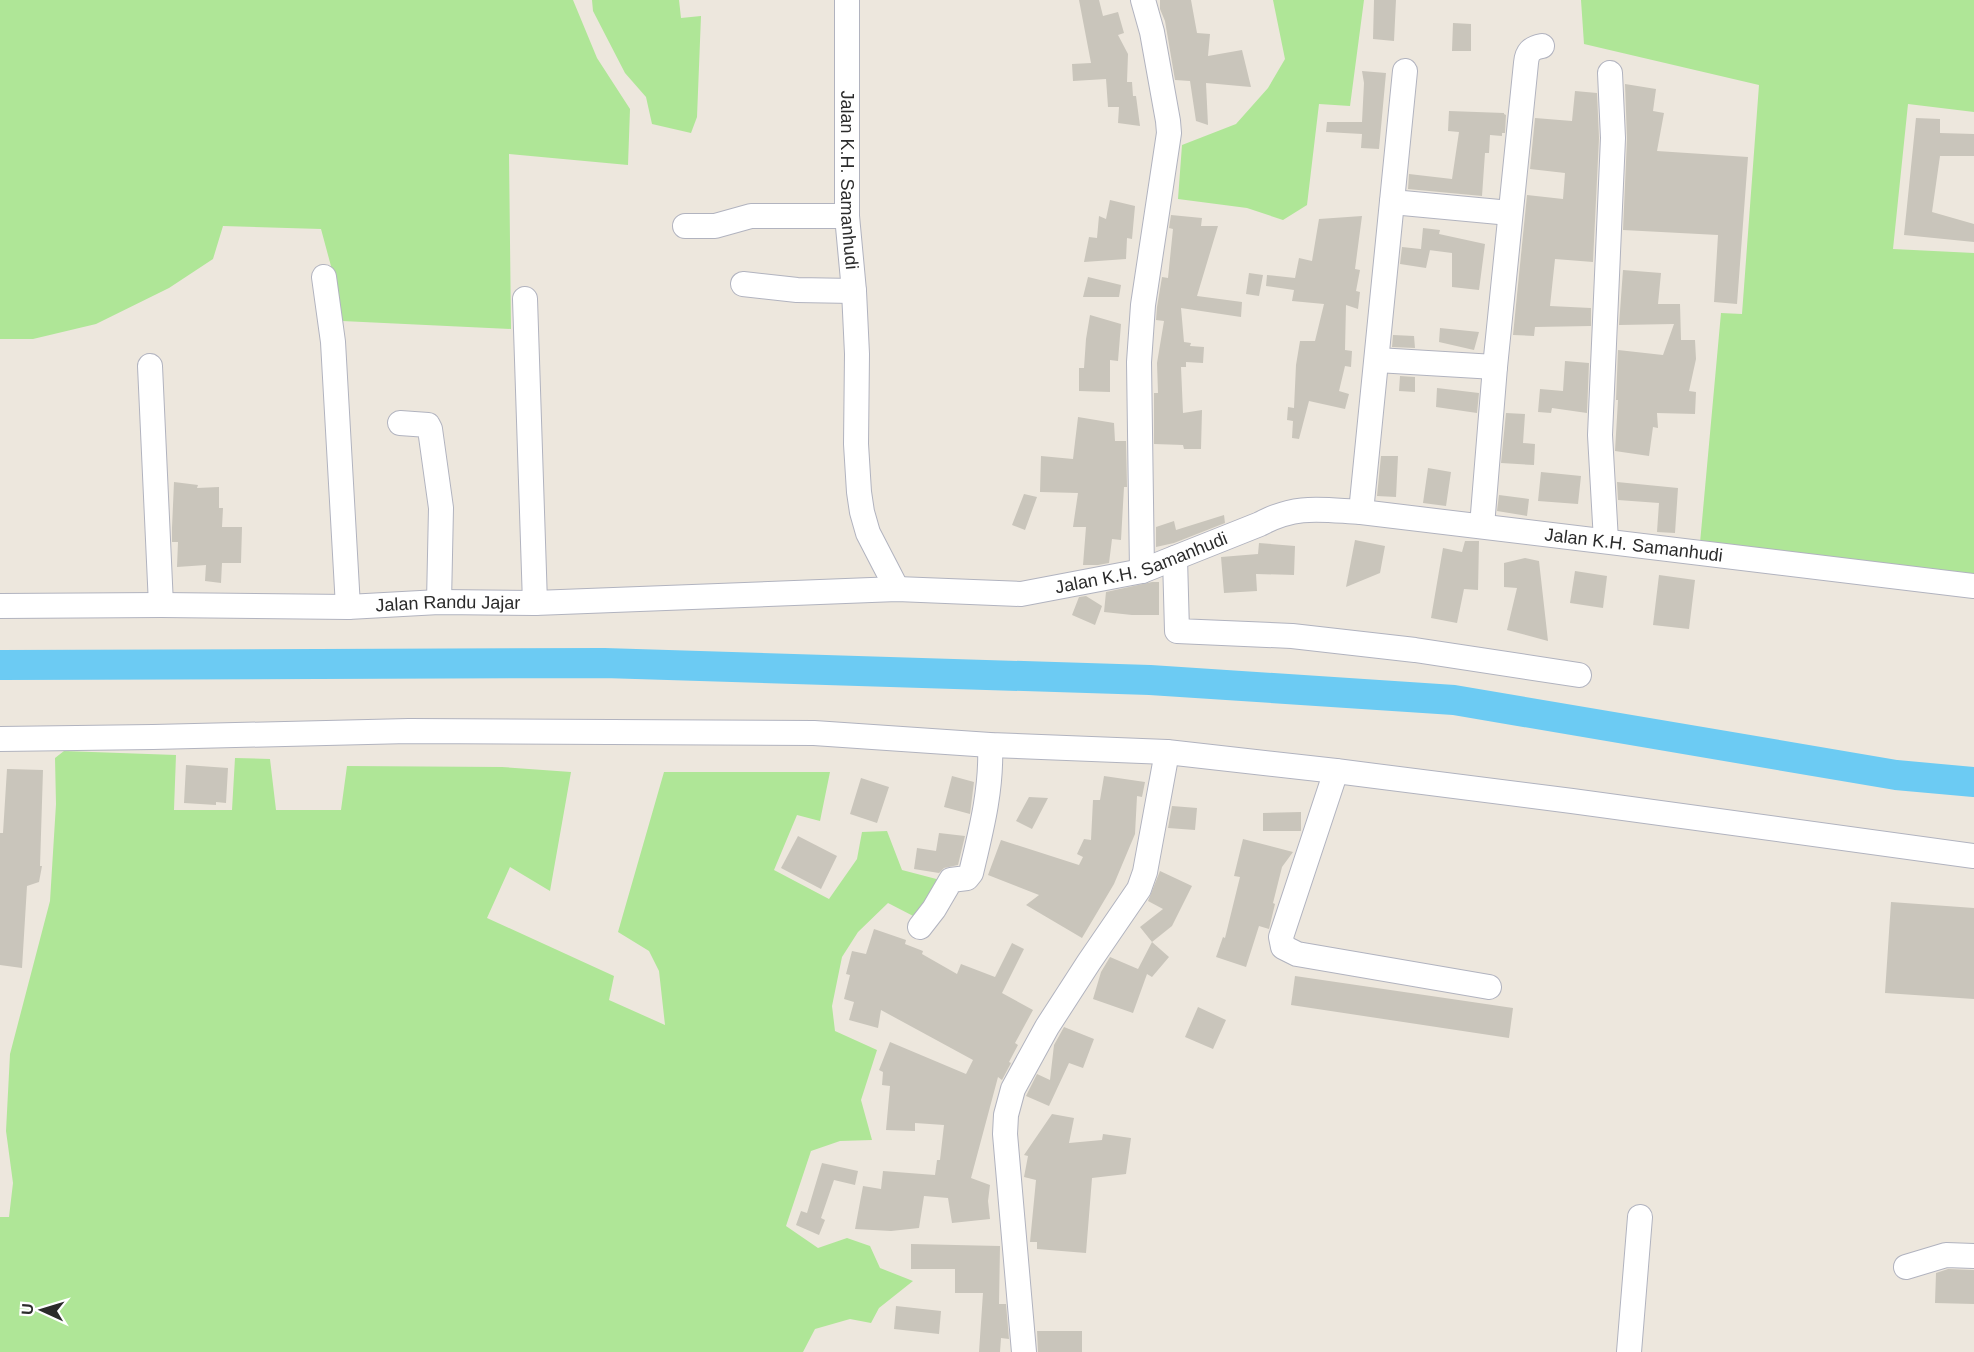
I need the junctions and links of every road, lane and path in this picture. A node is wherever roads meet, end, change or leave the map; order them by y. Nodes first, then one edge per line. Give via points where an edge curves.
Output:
1 (847, 0) edge
2 (1143, 0) edge
3 (1542, 46) dead end
4 (1405, 71) dead end
5 (1610, 73) dead end
6 (1392, 202) junction
7 (1510, 213) junction
8 (847, 216) junction
9 (685, 226) dead end
10 (324, 277) dead end
11 (742, 285) dead end
12 (854, 291) junction
13 (525, 299) dead end
14 (1377, 360) junction
15 (150, 366) dead end
16 (1495, 367) junction
17 (400, 423) dead end
18 (1361, 512) junction
19 (1482, 526) junction
20 (1606, 541) junction
21 (1175, 558) junction
22 (1142, 571) junction
23 (1974, 586) edge
24 (534, 588) junction
25 (897, 589) junction
26 (438, 590) junction
27 (161, 592) junction
28 (348, 592) junction
29 (0, 606) edge
30 (1579, 675) dead end
31 (0, 739) edge
32 (1167, 752) junction
33 (991, 761) junction
34 (1336, 771) junction
35 (1974, 856) edge
36 (920, 927) dead end
37 (1489, 987) dead end
38 (1640, 1216) dead end
39 (1974, 1256) edge
40 (1906, 1267) dead end
41 (1024, 1352) edge
42 (1629, 1352) edge

1 - 8 street, Jalan K.H. Samanhudi
2 - 22 street via 1169,133 1143,305 1139,362
3 - 7 street via 1527,55
4 - 6 street
5 - 20 street via 1613,138 1600,435
6 - 7 street
6 - 14 street
7 - 16 street
8 - 9 street via 751,216 715,226
8 - 12 street, Jalan K.H. Samanhudi
10 - 28 street via 333,342
11 - 12 street
12 - 25 street, Jalan K.H. Samanhudi via 860,502 868,533
13 - 24 street
14 - 16 street
14 - 18 street
15 - 27 street
16 - 19 street
17 - 26 street via 430,426 441,508
18 - 19 street, Jalan K.H. Samanhudi
18 - 21 street, Jalan K.H. Samanhudi via 1291,511
19 - 20 street, Jalan K.H. Samanhudi
20 - 23 street, Jalan K.H. Samanhudi
21 - 22 street, Jalan K.H. Samanhudi
21 - 30 street via 1177,631 1292,636
22 - 25 street, Jalan K.H. Samanhudi via 1022,594
24 - 25 street, Jalan Randu Jajar
24 - 26 street, Jalan Randu Jajar
26 - 28 street, Jalan Randu Jajar
27 - 28 street, Jalan Randu Jajar
27 - 29 street, Jalan Randu Jajar
31 - 33 street via 409,731 814,733
32 - 33 street
32 - 34 street
32 - 41 street via 1139,889 1047,1028 1009,1103 1005,1134
33 - 36 street via 983,828 970,877 951,880
34 - 35 street
34 - 37 street via 1281,937 1283,947 1298,954
38 - 42 street
39 - 40 street via 1946,1255

